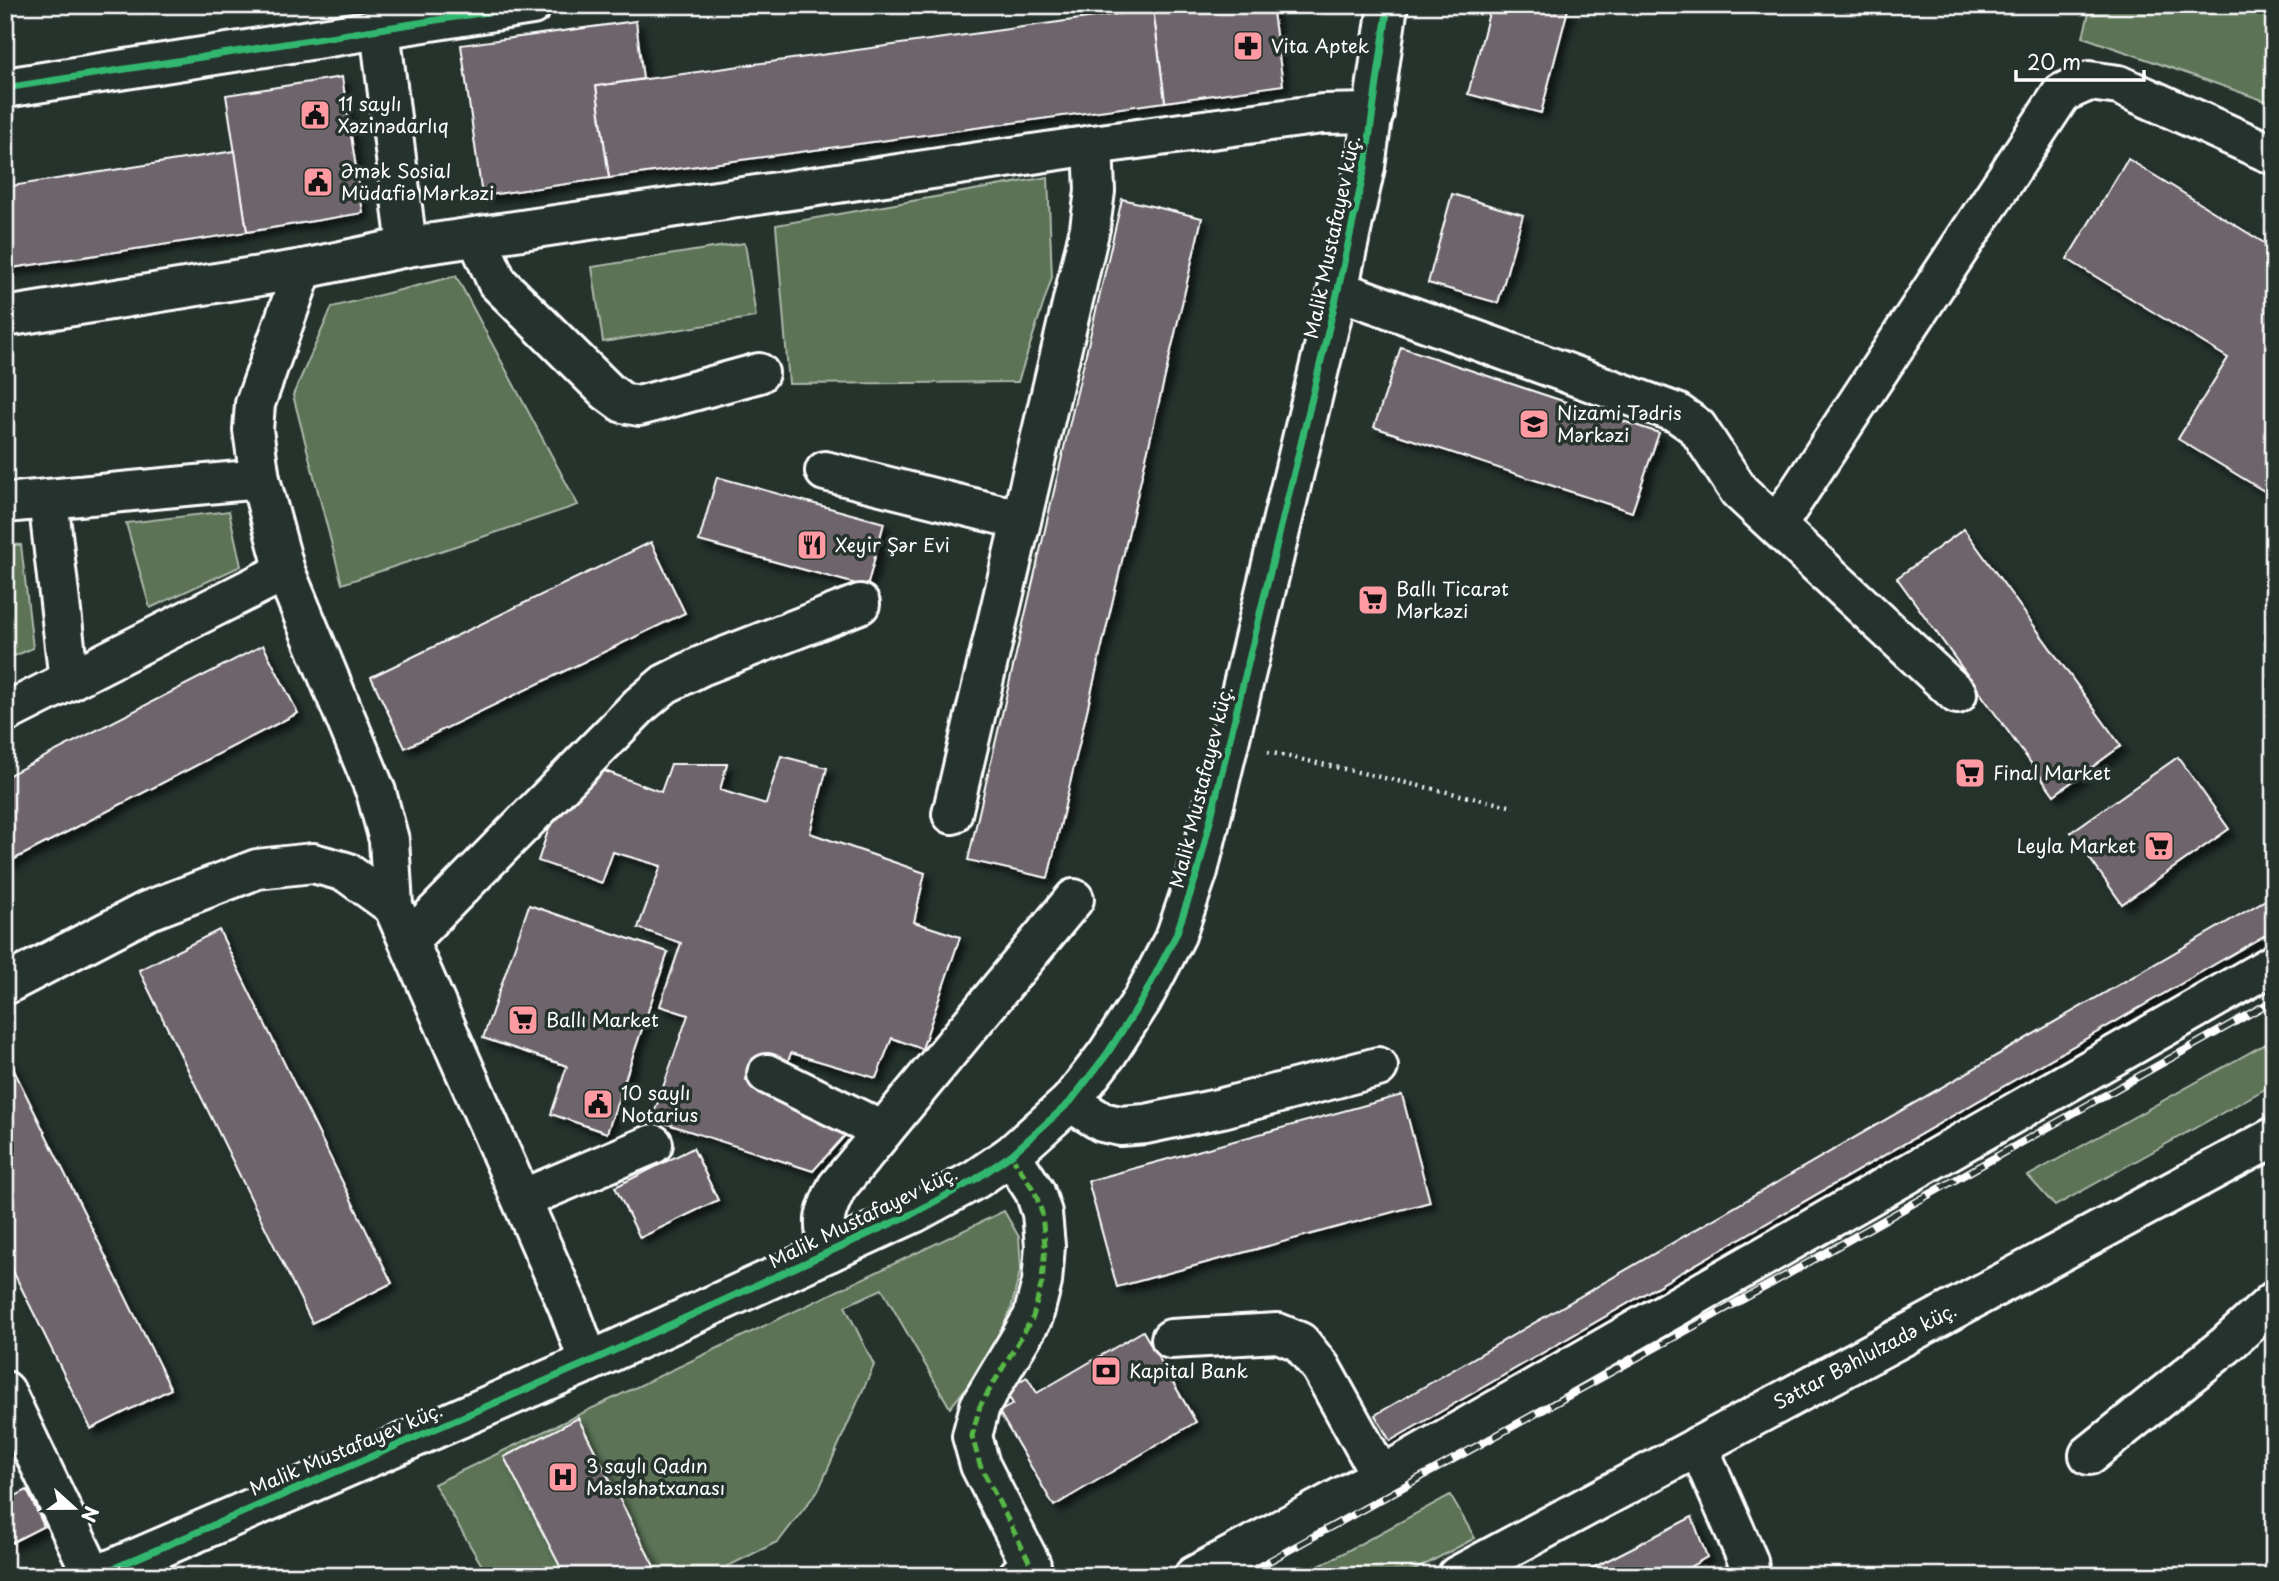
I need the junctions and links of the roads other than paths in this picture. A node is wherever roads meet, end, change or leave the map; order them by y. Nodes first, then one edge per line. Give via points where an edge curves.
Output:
1 (1388, 5) edge
2 (520, 6) edge
3 (380, 29) junction
4 (5, 88) edge
5 (1374, 113) junction
6 (1093, 145) junction
7 (2274, 155) edge
8 (477, 237) junction
9 (407, 247) junction
10 (303, 269) junction
11 (1338, 290) junction
12 (5, 317) edge
13 (759, 373) dead end
14 (825, 471) dead end
15 (260, 479) junction
16 (48, 499) junction
17 (5, 503) edge
18 (1021, 520) junction
19 (1777, 525) junction
20 (285, 570) junction
21 (859, 604) dead end
22 (69, 681) junction
23 (1957, 694) dead end
24 (5, 713) edge
25 (952, 814) dead end
26 (1074, 899) dead end
27 (401, 923) junction
28 (2274, 964) edge
29 (5, 985) edge
30 (1378, 1067) dead end
31 (767, 1074) dead end
32 (1070, 1102) junction
33 (883, 1131) junction
34 (2274, 1137) edge
35 (653, 1144) dead end
36 (1011, 1155) junction
37 (522, 1199) junction
38 (829, 1252) junction
39 (2274, 1301) edge
40 (1171, 1339) dead end
41 (589, 1362) junction
42 (5, 1391) edge
43 (1698, 1446) junction
44 (2089, 1455) dead end
45 (1381, 1476) junction
46 (1029, 1572) edge
47 (94, 1576) edge
48 (1194, 1576) edge
49 (1457, 1576) edge
50 (1750, 1576) edge

1 - 5 street, Malik Mustafayev küç.
2 - 3 street
3 - 4 street
3 - 9 street
5 - 6 street via 1322,114
5 - 11 street, Malik Mustafayev küç.
6 - 8 street
6 - 18 street via 1095,191 1090,228
7 - 19 street via 2119,85 2089,81 2062,93
8 - 9 street
8 - 13 street via 497,282 623,403 639,406
9 - 10 street
10 - 12 street
10 - 15 street via 255,404 253,430
11 - 19 street via 1677,413 1697,427 1739,491
11 - 32 street, Malik Mustafayev küç. via 1198,871 1176,935 1142,1000
14 - 18 street
15 - 16 street
15 - 20 street
16 - 17 street
16 - 22 street
18 - 25 street
19 - 23 street
20 - 22 street
20 - 27 street via 376,792 389,840
21 - 27 street via 665,684
22 - 24 street
26 - 33 street
27 - 29 street via 346,872 313,863 257,869 147,911
27 - 37 street
28 - 45 street
30 - 32 street via 1146,1124 1102,1122
31 - 33 street
32 - 36 street, Malik Mustafayev küç.
33 - 38 street via 837,1187 826,1209 823,1228
34 - 43 street, Səttar Bəhlulzadə küç.
35 - 37 street
36 - 38 street, Malik Mustafayev küç. via 914,1213
36 - 46 street via 1035,1192 1042,1213 1042,1282 1033,1317 980,1406 972,1436 980,1465
37 - 41 street
38 - 41 street, Malik Mustafayev küç.
39 - 44 street
40 - 45 street via 1278,1333 1300,1342 1321,1368
41 - 47 street, Malik Mustafayev küç.
42 - 47 street
43 - 49 street, Səttar Bəhlulzadə küç.
43 - 50 street via 1748,1561
45 - 48 street

